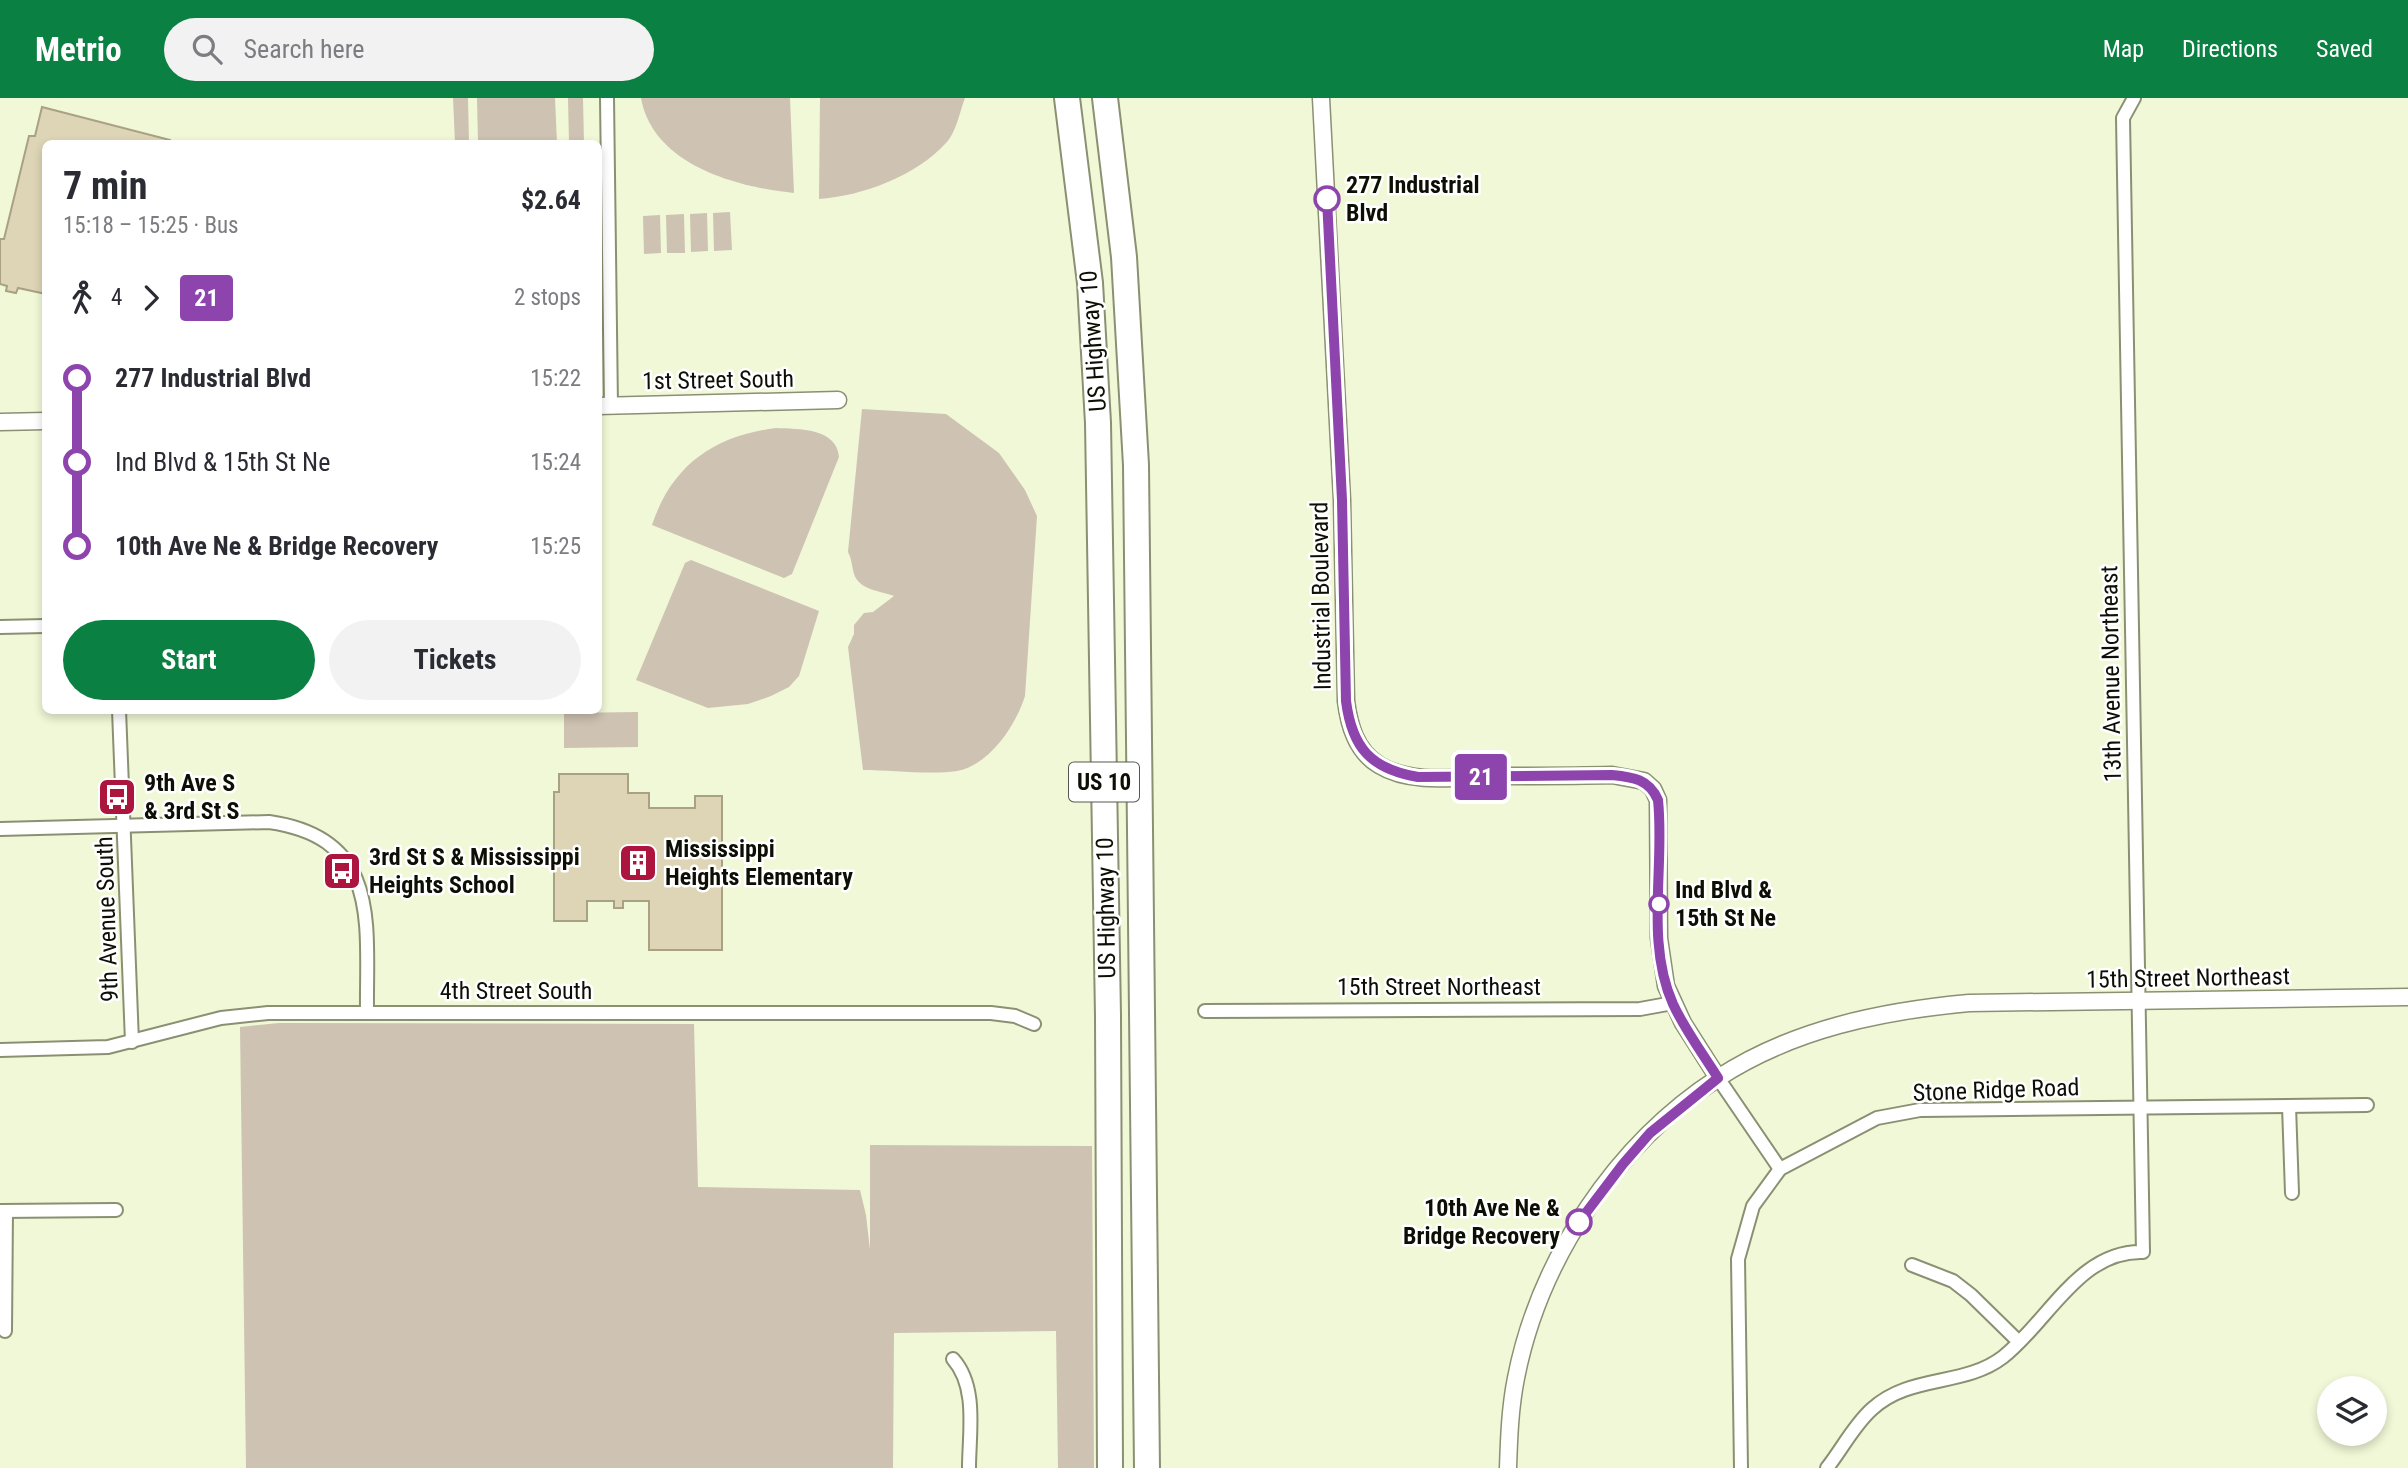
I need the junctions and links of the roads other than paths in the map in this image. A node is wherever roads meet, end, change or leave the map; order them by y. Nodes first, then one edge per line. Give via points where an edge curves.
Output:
1 (607, 98) edge
2 (1067, 98) edge
3 (1105, 98) edge
4 (1321, 98) edge
5 (2134, 98) edge
6 (838, 400) dead end
7 (605, 406) edge
8 (42, 421) edge
9 (0, 422) edge
10 (0, 626) edge
11 (42, 626) edge
12 (119, 714) edge
13 (125, 826) junction
14 (0, 829) edge
15 (2408, 997) edge
16 (2138, 1002) junction
17 (1673, 1003) junction
18 (1205, 1011) dead end
19 (367, 1012) junction
20 (1034, 1024) dead end
21 (132, 1042) junction
22 (0, 1050) edge
23 (1718, 1078) junction
24 (2367, 1105) dead end
25 (2289, 1107) junction
26 (2141, 1108) junction
27 (1780, 1169) junction
28 (2292, 1193) dead end
29 (116, 1210) dead end
30 (3, 1211) edge
31 (1912, 1265) dead end
32 (5, 1331) dead end
33 (2019, 1342) junction
34 (953, 1359) dead end
35 (969, 1468) edge
36 (1110, 1468) edge
37 (1147, 1468) edge
38 (1508, 1468) edge
39 (1741, 1468) edge
40 (1827, 1468) edge

1 - 7 street
2 - 36 highway, US Highway 10 / US 10 via 1089,271 1098,423
3 - 37 highway, US Highway 10 / US 10 via 1129,325 1136,466
4 - 17 street, Industrial Boulevard via 1342,500 1346,701 1355,738 1379,765 1418,777 1612,775 1644,781 1653,789 1659,814 1661,960
5 - 16 street, 13th Avenue Northeast via 2123,118
6 - 7 street, 1st Street South
8 - 9 street
10 - 11 street
12 - 13 street, 9th Avenue South
13 - 14 street
13 - 19 street via 269,822 305,829 321,838 351,868 363,894
13 - 21 street, 9th Avenue South
15 - 16 street, 15th Street Northeast
16 - 23 street, 15th Street Northeast via 1969,1003 1890,1012 1846,1022 1764,1054
16 - 26 street, 13th Avenue Northeast
17 - 18 street, 15th Street Northeast via 1640,1009
17 - 23 street, Industrial Boulevard
19 - 20 street, 4th Street South via 991,1013
19 - 21 street, 4th Street South via 244,1014
21 - 22 street, 4th Street South
23 - 27 street, Industrial Boulevard
23 - 38 street, 15th Street Northeast via 1650,1133 1576,1225 1551,1273 1524,1346 1511,1414
24 - 25 street, Stone Ridge Road
25 - 26 street, Stone Ridge Road
25 - 28 street
26 - 27 street, Stone Ridge Road via 1920,1110 1877,1118
26 - 33 street, 13th Avenue Northeast via 2143,1252 2126,1252 2083,1273
27 - 39 street, Stone Ridge Road via 1753,1206 1738,1259
29 - 30 street
30 - 32 street
31 - 33 street via 1953,1281
33 - 40 street via 1986,1369 1890,1395 1871,1409
34 - 35 street via 963,1370 969,1394

